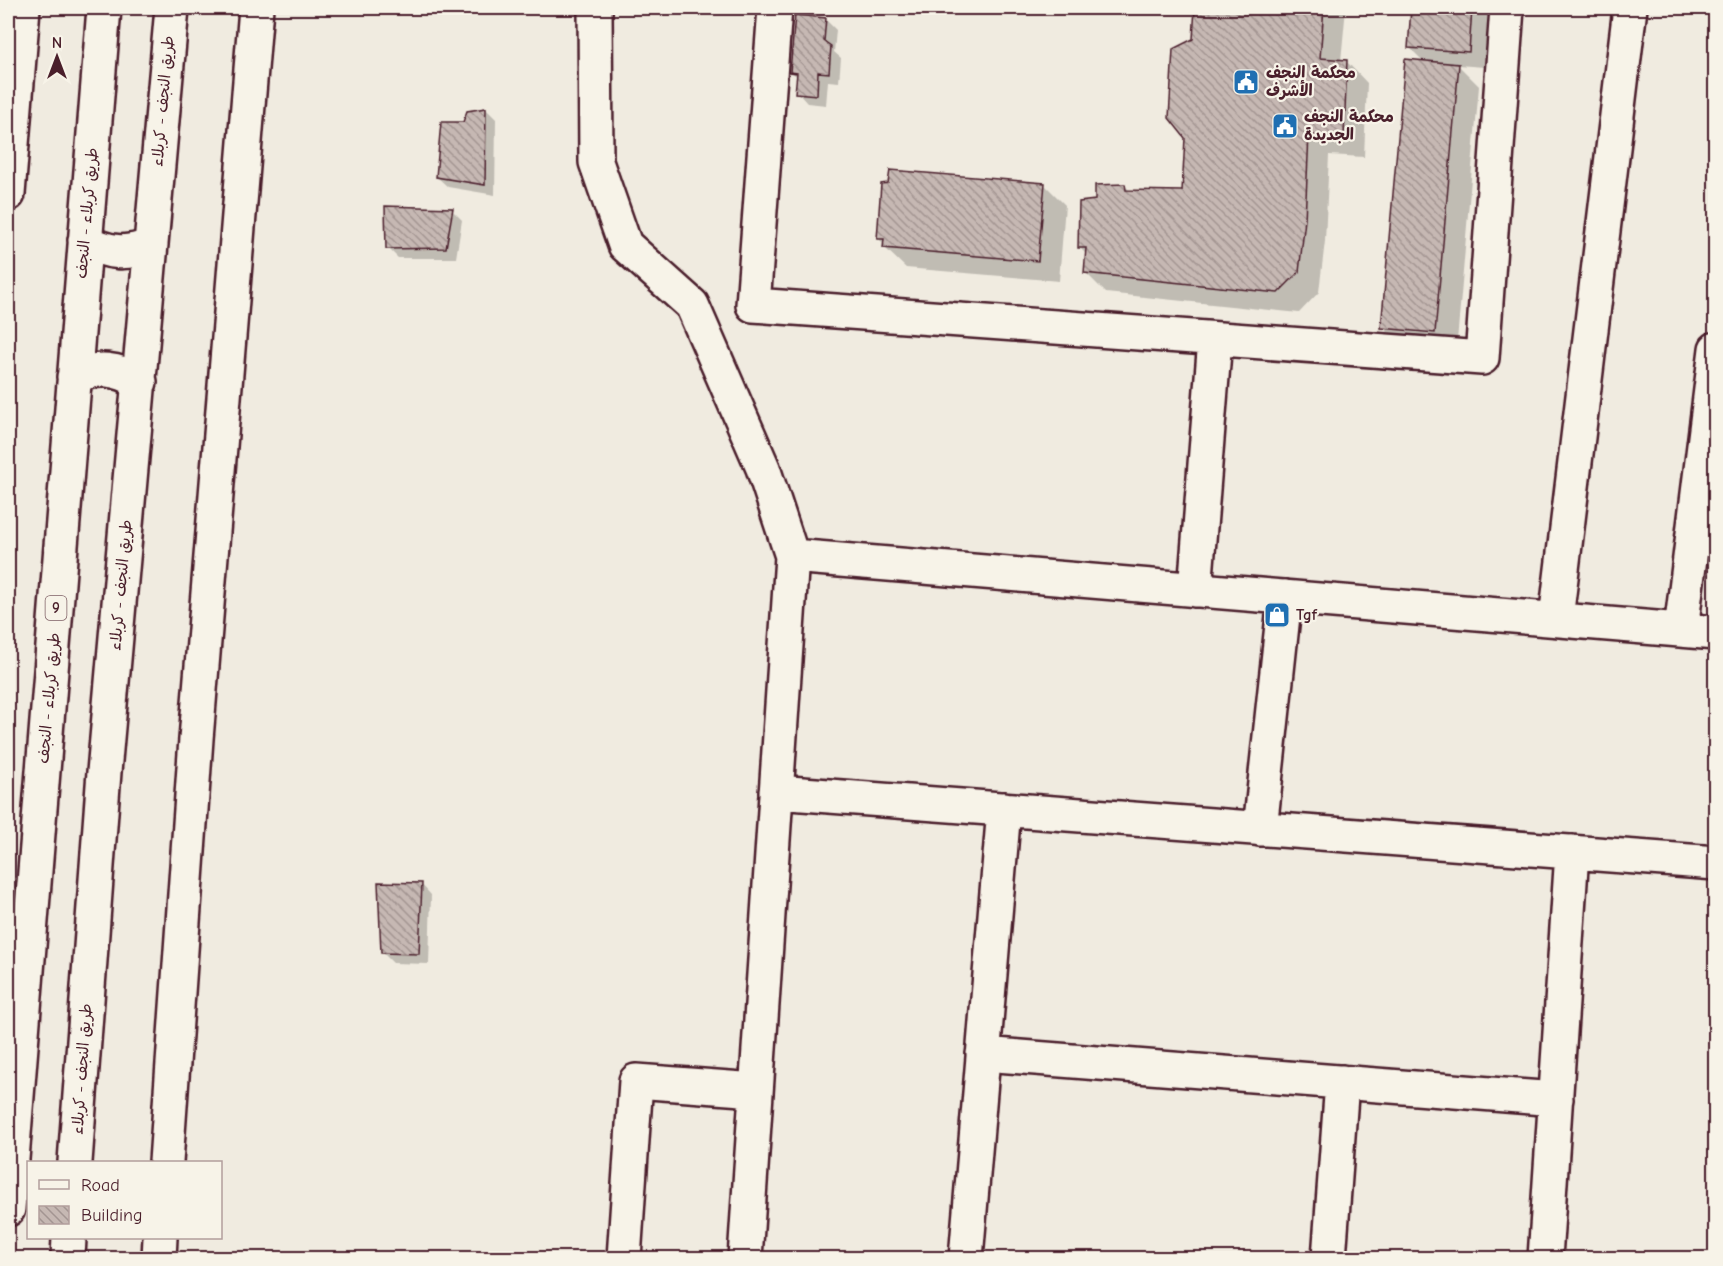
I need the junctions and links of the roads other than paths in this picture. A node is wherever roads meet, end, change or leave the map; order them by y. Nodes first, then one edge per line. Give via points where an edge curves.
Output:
1 (23, 8) edge
2 (104, 8) edge
3 (172, 8) edge
4 (256, 8) edge
5 (595, 8) edge
6 (774, 8) edge
7 (1507, 8) edge
8 (1630, 8) edge
9 (11, 102) edge
10 (8, 194) edge
11 (85, 240) junction
12 (151, 245) junction
13 (1215, 339) junction
14 (1716, 349) edge
15 (74, 377) junction
16 (140, 382) junction
17 (1710, 434) edge
18 (792, 556) junction
19 (1195, 590) junction
20 (1285, 597) junction
21 (1556, 620) junction
22 (1681, 630) junction
23 (1716, 633) edge
24 (776, 792) junction
25 (1004, 809) junction
26 (1260, 829) junction
27 (1572, 852) junction
28 (1716, 863) edge
29 (983, 1054) junction
30 (1342, 1082) junction
31 (756, 1090) junction
32 (1556, 1099) junction
33 (75, 1161) edge
34 (166, 1161) edge
35 (8, 1209) edge
36 (69, 1239) edge
37 (160, 1239) edge
38 (68, 1258) edge
39 (159, 1258) edge
40 (624, 1258) edge
41 (745, 1258) edge
42 (966, 1258) edge
43 (1329, 1258) edge
44 (1545, 1258) edge

1 - 9 main road
2 - 11 main road, طريق کربلاء - النجف / 9
3 - 12 main road, طريق النجف - کربلاء
4 - 34 main road
5 - 18 main road via 596,162 625,245 692,305 763,468
6 - 13 main road via 753,306
7 - 13 main road via 1482,358
8 - 21 main road
9 - 10 main road
11 - 12 main road via 110,252 124,253
11 - 15 main road, طريق کربلاء - النجف / 9
12 - 16 main road, طريق النجف - کربلاء
13 - 19 main road
14 - 17 main road
15 - 16 main road via 108,369
15 - 35 main road, طريق کربلاء - النجف / 9
16 - 33 main road, طريق النجف - کربلاء via 104,772
17 - 22 main road
18 - 19 main road
18 - 24 main road
19 - 20 main road
20 - 21 main road
20 - 26 main road
21 - 22 main road
22 - 23 main road
24 - 25 main road
24 - 31 main road
25 - 26 main road
25 - 29 main road
26 - 27 main road
27 - 28 main road
27 - 32 main road
29 - 30 main road
29 - 42 main road
30 - 32 main road
30 - 43 main road
31 - 40 main road via 636,1081
31 - 41 main road
32 - 44 main road
36 - 38 main road
37 - 39 main road

